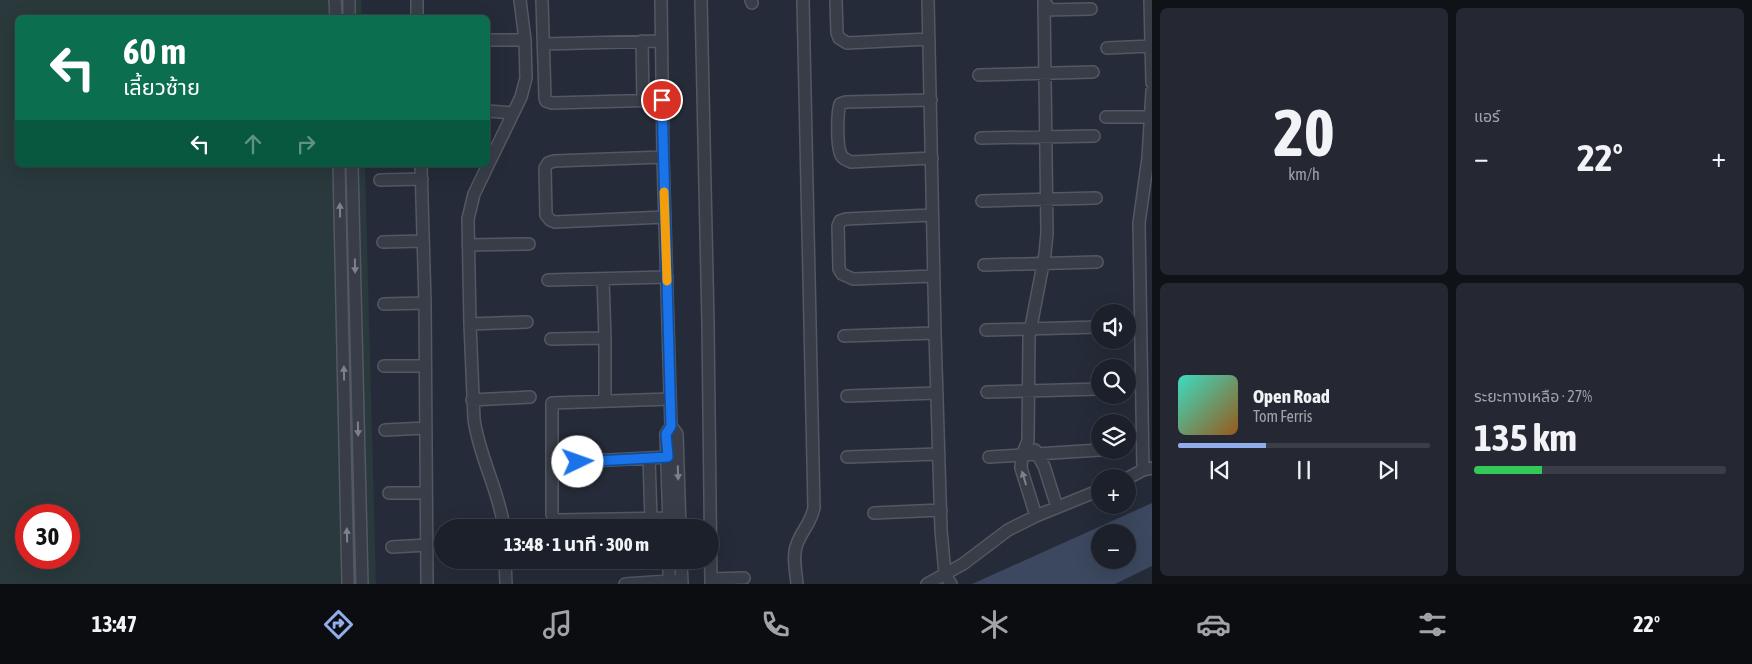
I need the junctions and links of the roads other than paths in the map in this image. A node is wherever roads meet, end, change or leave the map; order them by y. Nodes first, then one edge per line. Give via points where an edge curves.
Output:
1 (335, 0) edge
2 (348, 0) edge
3 (417, 0) edge
4 (520, 0) edge
5 (542, 0) edge
6 (661, 0) edge
7 (700, 0) edge
8 (804, 0) edge
9 (836, 0) edge
10 (928, 0) edge
11 (1150, 0) edge
12 (1046, 3) edge
13 (1091, 9) dead end
14 (336, 15) edge
15 (349, 15) edge
16 (417, 15) edge
17 (490, 40) edge
18 (525, 40) junction
19 (929, 40) junction
20 (642, 41) junction
21 (661, 41) junction
22 (543, 44) junction
23 (1151, 46) edge
24 (1107, 48) dead end
25 (1093, 72) dead end
26 (1045, 73) junction
27 (979, 75) dead end
28 (1152, 83) edge
29 (1152, 91) edge
30 (643, 100) junction
31 (662, 100) junction
32 (931, 100) junction
33 (490, 111) edge
34 (514, 113) junction
35 (1151, 117) edge
36 (1106, 118) dead end
37 (1094, 136) dead end
38 (1046, 137) junction
39 (981, 138) dead end
40 (663, 157) junction
41 (932, 158) junction
42 (490, 162) edge
43 (339, 167) edge
44 (352, 167) edge
45 (421, 167) edge
46 (487, 167) edge
47 (422, 179) junction
48 (380, 180) dead end
49 (1096, 198) dead end
50 (1047, 199) junction
51 (982, 201) dead end
52 (932, 216) junction
53 (664, 217) junction
54 (423, 241) junction
55 (383, 242) dead end
56 (528, 244) dead end
57 (468, 245) junction
58 (1098, 262) dead end
59 (1043, 264) junction
60 (984, 265) dead end
61 (934, 276) junction
62 (667, 277) junction
63 (603, 279) junction
64 (548, 280) dead end
65 (425, 303) junction
66 (384, 304) dead end
67 (528, 322) dead end
68 (470, 324) junction
69 (1091, 327) edge
70 (1030, 328) junction
71 (986, 330) dead end
72 (935, 333) junction
73 (844, 336) dead end
74 (604, 338) junction
75 (552, 339) dead end
76 (384, 366) dead end
77 (425, 366) junction
78 (1091, 389) edge
79 (1028, 391) junction
80 (987, 392) dead end
81 (937, 393) junction
82 (847, 396) dead end
83 (530, 397) dead end
84 (670, 398) junction
85 (472, 400) junction
86 (605, 401) junction
87 (671, 426) junction
88 (426, 428) junction
89 (385, 430) dead end
90 (1028, 441) junction
91 (1091, 451) edge
92 (939, 454) junction
93 (1038, 454) junction
94 (1022, 455) junction
95 (668, 457) junction
96 (847, 457) dead end
97 (989, 457) dead end
98 (649, 458) junction
99 (552, 463) junction
100 (1148, 469) edge
101 (1136, 474) edge
102 (388, 493) dead end
103 (426, 493) junction
104 (1091, 494) edge
105 (347, 504) junction
106 (360, 504) junction
107 (1057, 507) junction
108 (941, 510) junction
109 (874, 513) dead end
110 (1036, 516) junction
111 (652, 518) junction
112 (503, 519) edge
113 (655, 519) edge
114 (669, 519) edge
115 (680, 519) edge
116 (426, 545) junction
117 (392, 547) dead end
118 (505, 569) edge
119 (669, 569) edge
120 (681, 569) edge
121 (744, 578) dead end
122 (948, 579) edge
123 (669, 582) edge
124 (682, 582) edge
125 (711, 582) edge
126 (348, 584) edge
127 (362, 584) edge
128 (427, 584) edge
129 (506, 584) edge
130 (625, 584) edge
131 (797, 584) edge
132 (927, 584) edge

1 - 14 street
2 - 15 street
3 - 16 street
4 - 18 street
5 - 22 street
6 - 21 street
7 - 125 street
8 - 131 street via 814,508 794,554
9 - 19 street via 837,32 842,41
10 - 19 street
11 - 23 street
12 - 13 street
12 - 26 street
17 - 18 street
18 - 34 street via 526,78
19 - 32 street
20 - 21 street
20 - 22 street
20 - 30 street
21 - 31 street
22 - 30 street via 546,101
23 - 24 street
23 - 28 street
25 - 26 street
26 - 27 street
26 - 38 street
29 - 35 street
30 - 31 street
31 - 40 street
32 - 41 street
32 - 41 street via 846,102 840,104 838,111 840,152 845,160
33 - 34 street
34 - 42 street
35 - 36 street
35 - 100 street via 1139,223
37 - 38 street
38 - 39 street
38 - 50 street
40 - 53 street
40 - 53 street via 554,162 545,168 546,215 550,220
41 - 52 street
105 -> 43 street
44 -> 106 street
45 - 47 street
46 - 57 street via 474,194 468,219
47 - 48 street
47 - 54 street
49 - 50 street
50 - 51 street
50 - 59 street
52 - 61 street
52 - 61 street via 846,219 840,222 838,269 853,279
53 - 62 street
54 - 55 street
54 - 65 street
56 - 57 street
57 - 68 street
58 - 59 street
59 - 60 street
59 - 70 street
61 - 72 street
62 - 63 street
62 - 84 street
63 - 64 street
63 - 74 street
65 - 66 street
65 - 77 street
67 - 68 street
68 - 85 street
69 - 70 street
70 - 71 street
70 - 79 street
72 - 73 street
72 - 81 street
74 - 75 street
74 - 86 street
76 - 77 street
77 - 88 street
78 - 79 street
79 - 80 street
79 - 90 street
81 - 82 street
81 - 92 street
83 - 85 street
84 - 86 street
84 - 87 street
85 - 112 street via 476,434
86 - 99 street via 552,403
87 - 95 street via 666,434
87 -> 115 street via 676,434
88 - 89 street
88 - 103 street
90 - 93 street
90 - 94 street
91 - 93 street
92 - 96 street
92 - 108 street
93 - 94 street
93 - 107 street
94 - 97 street
110 -> 94 street via 1021,468
95 - 98 street
95 - 114 street
98 - 99 street
98 - 111 street
99 - 111 street via 554,519
100 - 101 street
102 - 103 street
103 - 116 street
104 - 107 street
105 - 106 street
126 -> 105 street
106 - 127 street
107 - 110 street
108 - 109 street
108 - 122 street via 942,556
110 - 122 street via 1008,530
111 - 113 street
116 - 117 street
116 - 128 street
118 - 129 street
119 - 123 street
120 - 124 street
121 - 125 street
122 - 132 street
123 - 124 street
123 - 130 street

